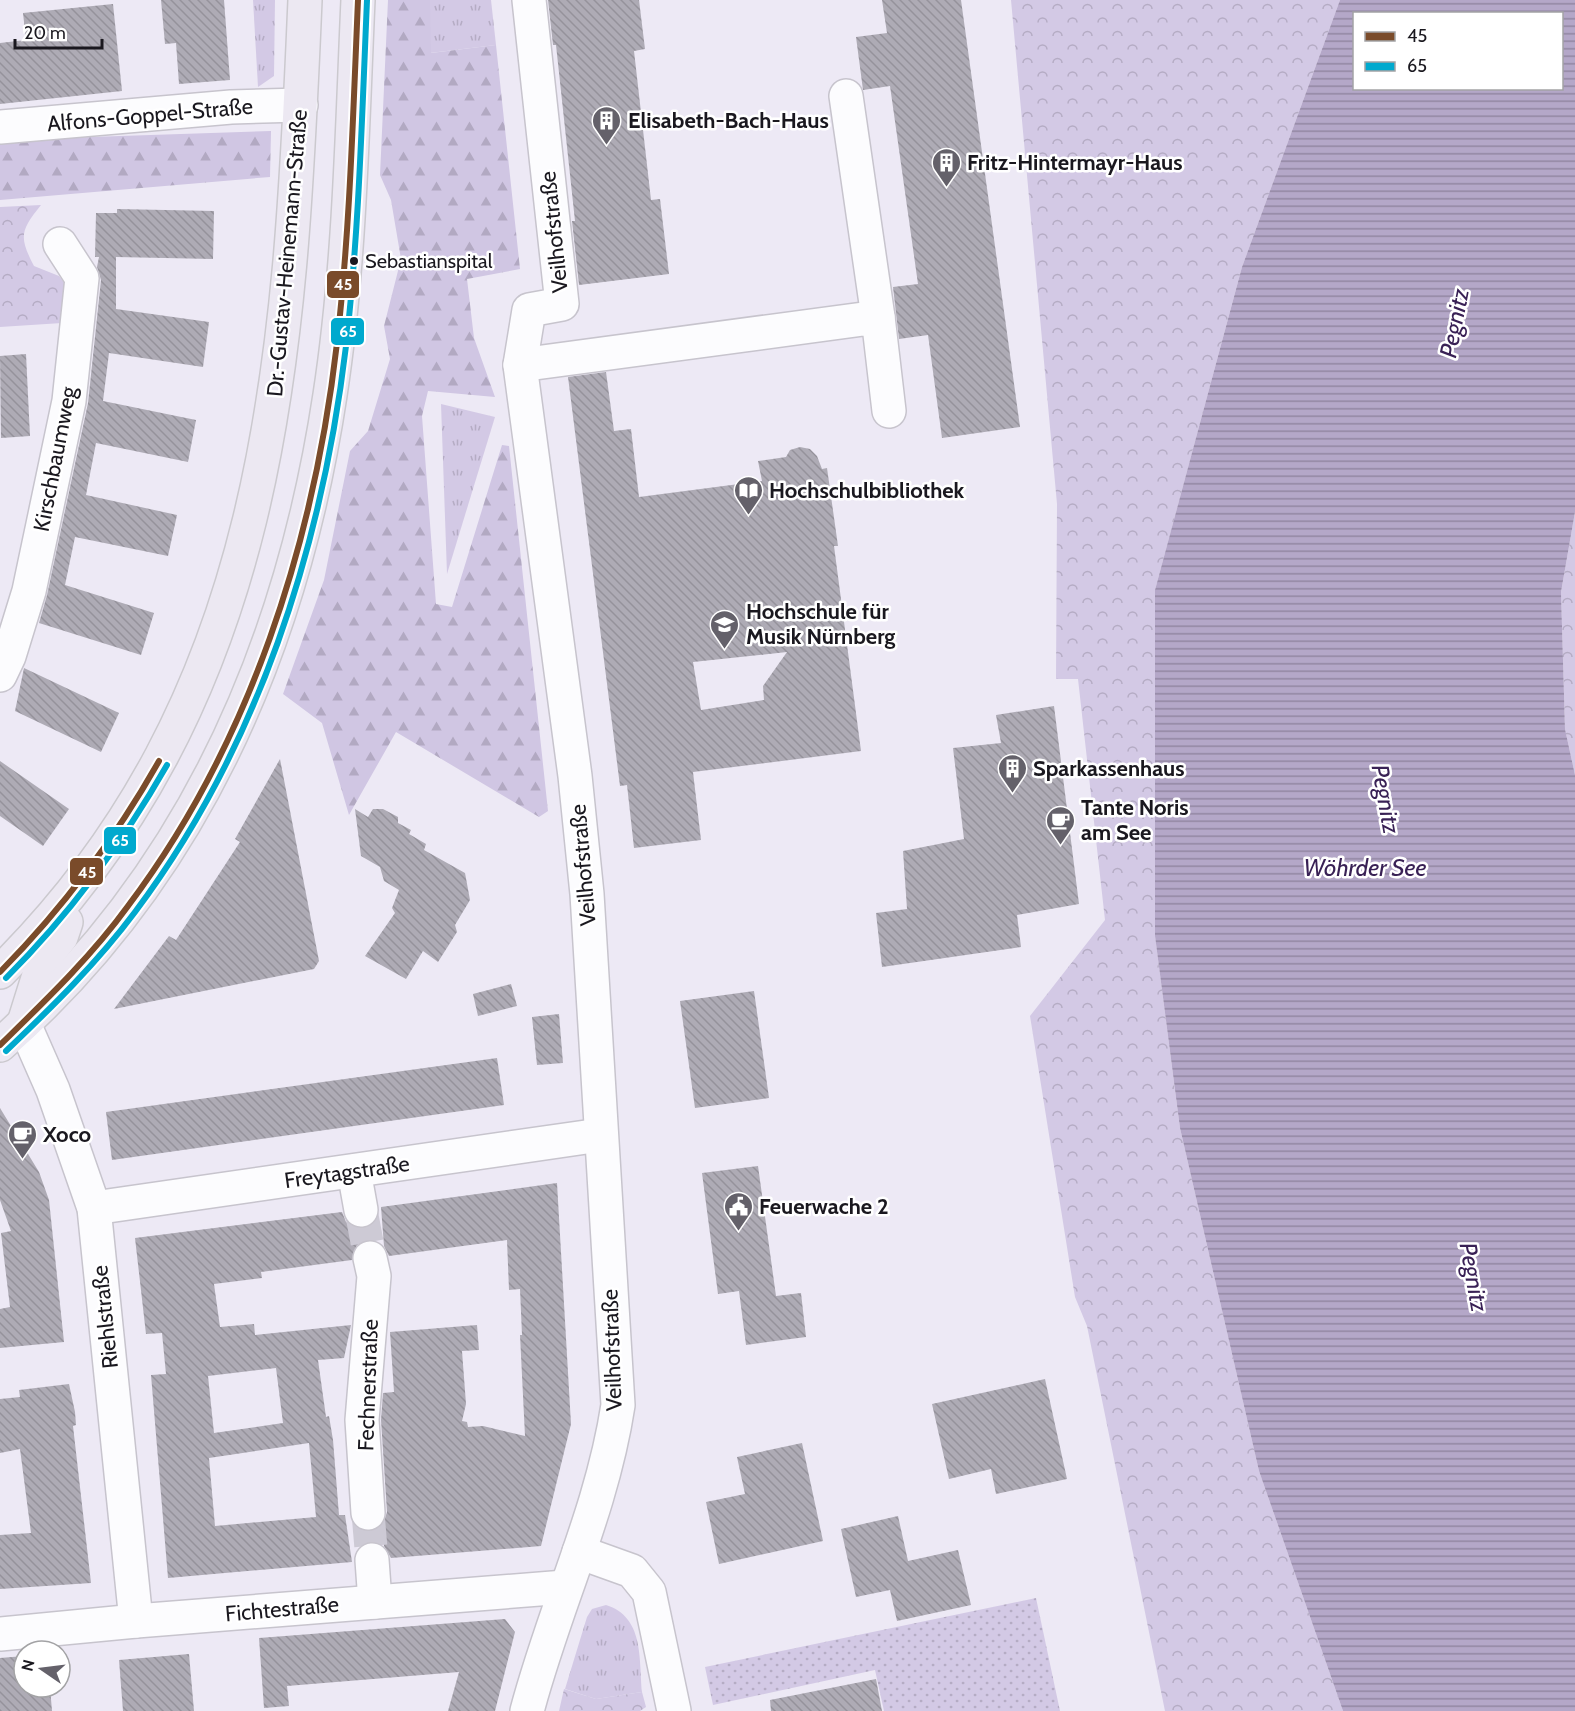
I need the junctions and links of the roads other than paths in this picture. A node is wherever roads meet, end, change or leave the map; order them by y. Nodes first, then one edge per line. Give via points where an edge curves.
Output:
1 (305, 0) edge
2 (358, 0) edge
3 (530, 0) edge
4 (846, 96) dead end
5 (301, 105) junction
6 (0, 127) edge
7 (60, 244) dead end
8 (879, 317) junction
9 (520, 365) junction
10 (889, 411) dead end
11 (0, 675) edge
12 (79, 883) junction
13 (0, 972) edge
14 (12, 1035) edge
15 (600, 1135) junction
16 (354, 1171) junction
17 (94, 1208) junction
18 (361, 1210) tunnel mouth
19 (370, 1258) tunnel mouth
20 (369, 1513) tunnel mouth
21 (579, 1552) junction
22 (372, 1560) tunnel mouth
23 (565, 1587) junction
24 (375, 1602) junction
25 (136, 1621) junction
26 (0, 1634) edge
27 (527, 1711) edge
28 (674, 1711) edge

1 - 5 main road, Dr.-Gustav-Heinemann-Straße
2 - 14 main road via 346,242 333,370 310,500 279,616 235,730 177,835 99,945
3 - 9 street, Veilhofstraße via 562,304 529,310
4 - 8 street
5 - 6 street, Alfons-Goppel-Straße via 231,107
5 - 12 main road, Dr.-Gustav-Heinemann-Straße via 281,362 242,552 209,654 173,735 135,804
7 - 11 street, Kirschbaumweg via 82,278 69,401 29,591
8 - 9 street
8 - 10 street
9 - 15 street, Veilhofstraße via 586,882
12 - 13 main road, Dr.-Gustav-Heinemann-Straße
12 - 14 main road via 61,937 44,959
14 - 17 street, Riehlstraße via 53,1090
15 - 16 street, Freytagstraße
15 - 21 street, Veilhofstraße via 618,1405 613,1439
16 - 17 street, Freytagstraße
16 - 18 street
17 - 25 street, Riehlstraße
19 - 20 street, Fechnerstraße via 374,1276 362,1420
21 - 23 street, Veilhofstraße
21 - 28 street via 632,1572 649,1592
22 - 24 street
23 - 24 street, Fichtestraße
23 - 27 street, Veilhofstraße
24 - 25 street, Fichtestraße
25 - 26 street, Fichtestraße

